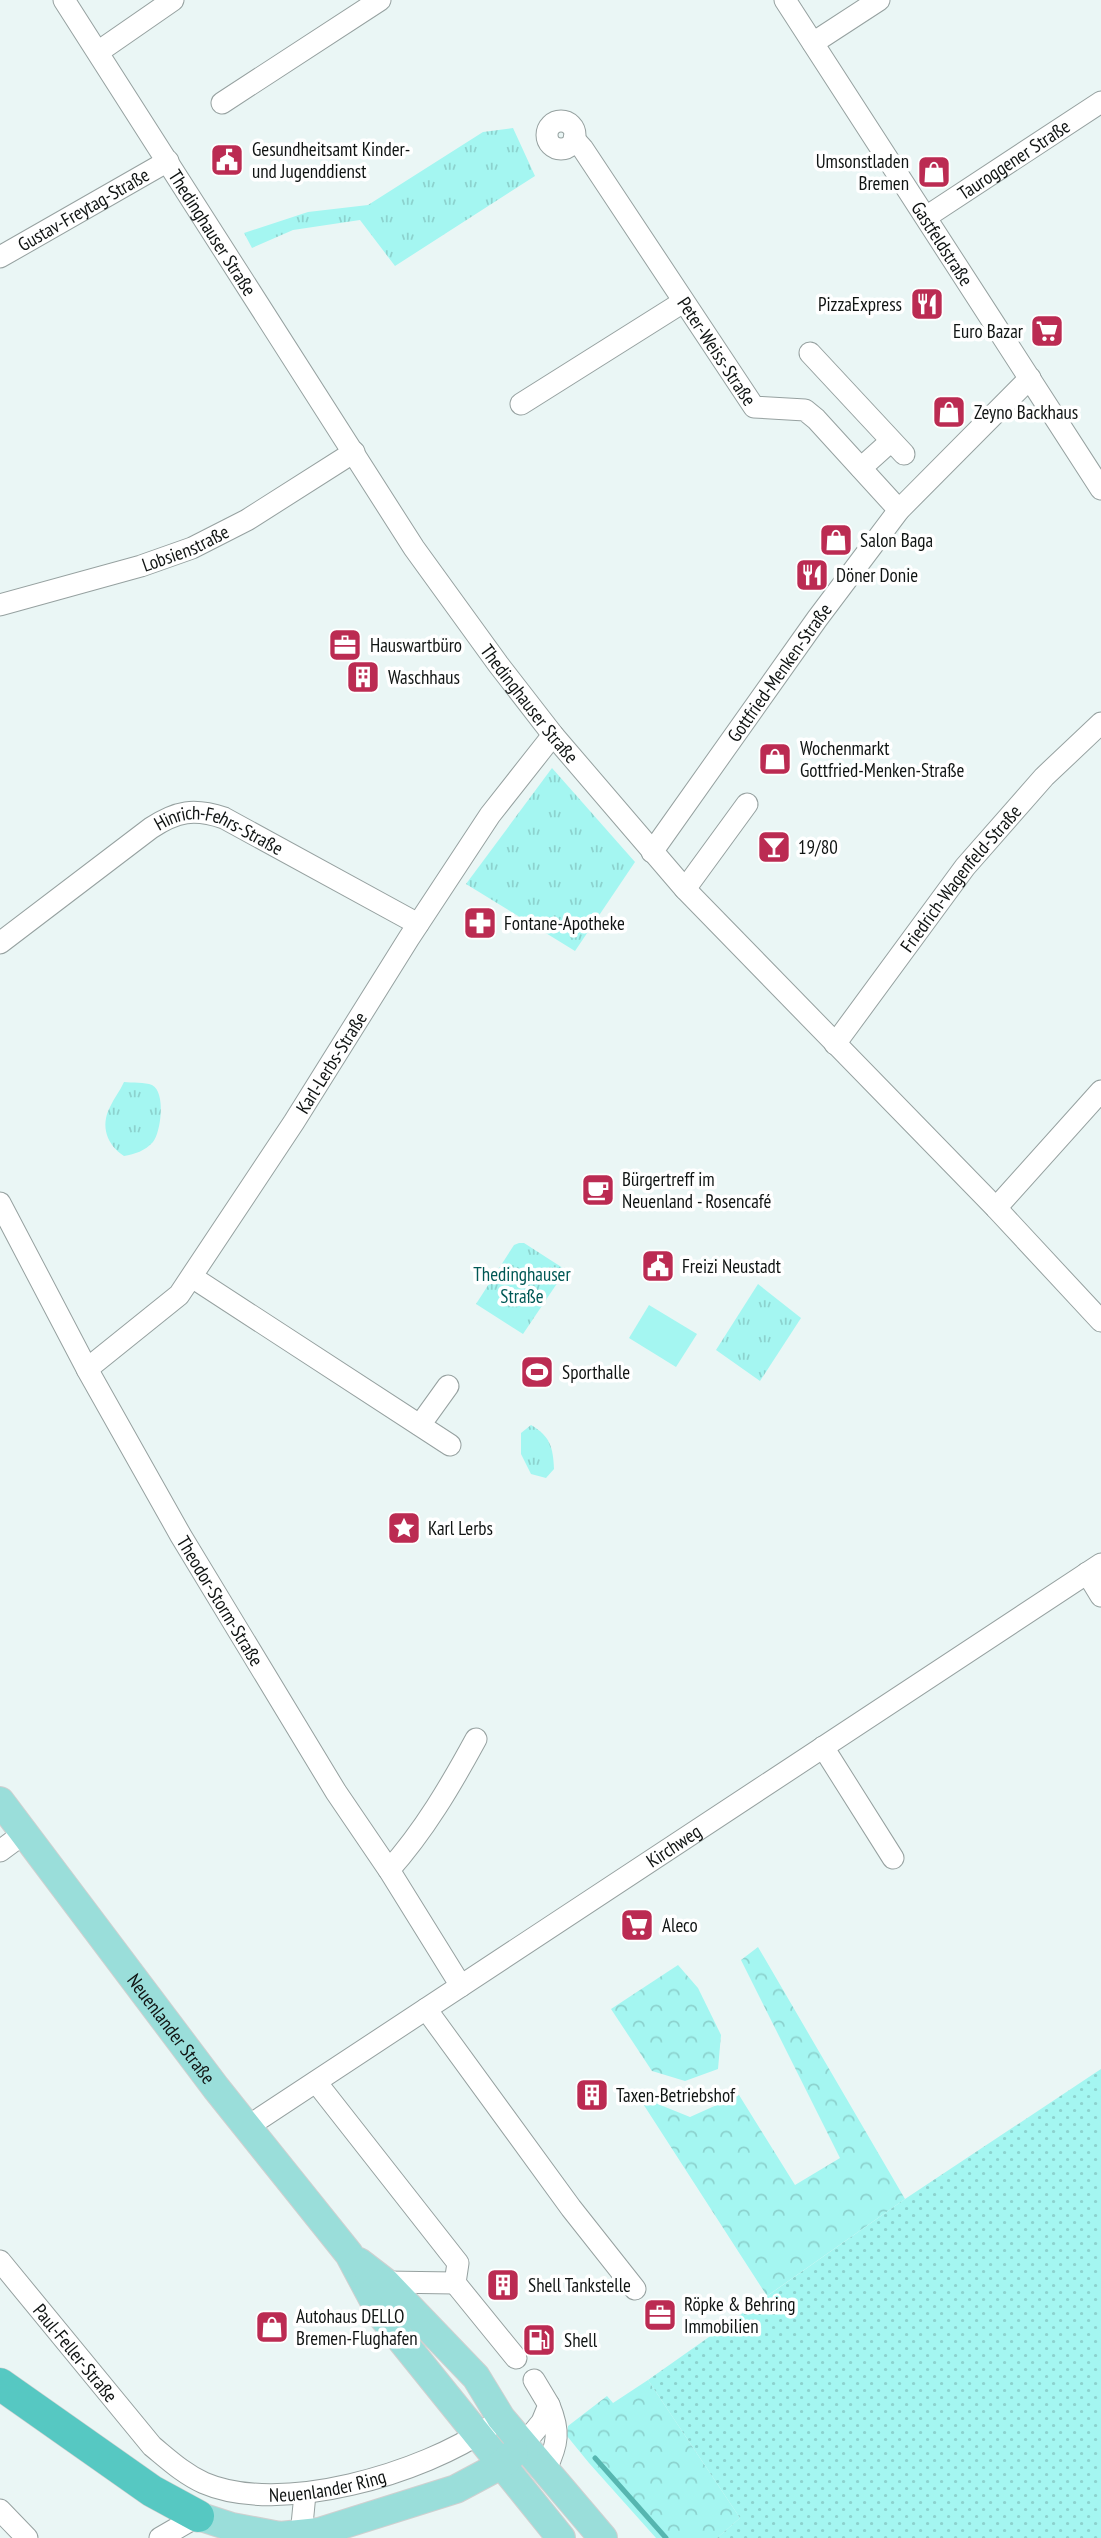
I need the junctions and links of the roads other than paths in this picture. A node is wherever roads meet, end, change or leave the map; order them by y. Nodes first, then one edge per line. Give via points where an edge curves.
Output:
1 (64, 0) edge
2 (173, 0) edge
3 (380, 0) edge
4 (785, 0) edge
5 (879, 0) edge
6 (813, 43) junction
7 (98, 52) junction
8 (1101, 102) edge
9 (222, 103) dead end
10 (574, 139) dead end
11 (168, 160) junction
12 (926, 217) junction
13 (0, 257) edge
14 (683, 302) junction
15 (810, 353) dead end
16 (1030, 378) junction
17 (521, 404) dead end
18 (354, 452) junction
19 (861, 468) junction
20 (1101, 489) edge
21 (899, 510) junction
22 (0, 605) edge
23 (1101, 723) edge
24 (553, 735) junction
25 (747, 804) dead end
26 (652, 852) junction
27 (685, 889) junction
28 (418, 924) junction
29 (0, 943) edge
30 (835, 1044) junction
31 (1101, 1091) edge
32 (0, 1203) edge
33 (996, 1208) junction
34 (192, 1278) junction
35 (1101, 1321) edge
36 (87, 1369) junction
37 (448, 1386) dead end
38 (421, 1425) junction
39 (450, 1445) dead end
40 (1094, 1569) edge
41 (1101, 1596) edge
42 (476, 1739) dead end
43 (824, 1747) junction
44 (0, 1801) edge
45 (23, 1834) junction
46 (0, 1851) edge
47 (893, 1858) dead end
48 (389, 1870) junction
49 (461, 1986) junction
50 (426, 2009) junction
51 (316, 2082) junction
52 (247, 2127) junction
53 (349, 2254) junction
54 (0, 2261) edge
55 (385, 2281) junction
56 (455, 2283) junction
57 (635, 2289) dead end
58 (516, 2358) dead end
59 (534, 2380) dead end
60 (0, 2384) edge
61 (549, 2405) junction
62 (501, 2418) junction
63 (477, 2435) junction
64 (524, 2444) junction
65 (152, 2446) joint
66 (501, 2465) junction
67 (545, 2469) junction
68 (228, 2490) junction
69 (305, 2494) junction
70 (0, 2510) edge
71 (198, 2516) junction
72 (232, 2527) junction
73 (301, 2535) junction
74 (27, 2538) edge
75 (160, 2538) edge
76 (561, 2538) edge
77 (603, 2538) edge

1 - 7 street, Thedinghauser Straße
2 - 7 street
3 - 9 street
4 - 6 street, Gastfeldstraße
5 - 6 street
6 - 12 street, Gastfeldstraße
7 - 11 street, Thedinghauser Straße
8 - 12 street, Tauroggener Straße
10 - 14 street, Peter-Weiss-Straße
11 - 13 street, Gustav-Freytag-Straße
11 - 18 street, Thedinghauser Straße
12 - 16 street, Gastfeldstraße
14 - 17 street
14 - 19 street, Peter-Weiss-Straße via 754,407 805,410
15 - 19 street via 897,447
16 - 20 street, Gastfeldstraße
16 - 21 street, Gottfried-Menken-Straße
18 - 22 street, Lobsienstraße via 237,526 192,548
18 - 24 street, Thedinghauser Straße via 428,569
19 - 21 street, Peter-Weiss-Straße
21 - 26 street, Gottfried-Menken-Straße
23 - 30 street, Friedrich-Wagenfeld-Straße via 1044,777 965,867
24 - 26 street, Thedinghauser Straße
24 - 28 street, Karl-Lerbs-Straße via 490,815
25 - 27 street
26 - 27 street, Thedinghauser Straße
27 - 30 street, Thedinghauser Straße
28 - 29 street, Hinrich-Fehrs-Straße via 224,818 189,811 171,815 150,828
28 - 34 street, Karl-Lerbs-Straße
30 - 33 street, Thedinghauser Straße
31 - 33 street
32 - 36 street, Theodor-Storm-Straße
33 - 35 street, Thedinghauser Straße
34 - 36 street, Karl-Lerbs-Straße via 179,1295
34 - 38 street
36 - 48 street, Theodor-Storm-Straße via 188,1547 336,1792
37 - 38 street
38 - 39 street
40 - 41 street
40 - 43 street, Kirchweg
42 - 48 street via 408,1849
43 - 47 street
43 - 49 street, Kirchweg
44 - 45 main road, Neuenlander Straße
45 - 46 street
45 - 52 main road, Neuenlander Straße
48 - 49 street, Theodor-Storm-Straße
49 - 50 street, Kirchweg
50 - 51 street, Kirchweg
50 - 57 street
51 - 52 street, Kirchweg
51 - 56 street via 458,2263
52 - 53 main road, Neuenlander Straße
53 - 55 main road, Neuenlander Straße
53 - 63 main road, Neuenlander Straße via 382,2316
54 - 65 street, Paul-Feller-Straße
55 - 56 street
55 - 62 main road, Neuenlander Straße via 476,2377
56 - 58 street
59 - 61 street
60 - 71 highway via 152,2491
61 - 64 street
61 - 67 street via 556,2421 556,2448
62 - 63 street, Neuenlander Ring
62 - 64 main road, Neuenlander Straße
63 - 66 main road, Neuenlander Straße
63 - 69 street, Neuenlander Ring via 413,2465
64 - 66 main road
64 - 67 main road, Neuenlander Straße
65 - 68 street, Neuenlander Ring via 204,2483
66 - 73 main road via 456,2489
66 - 76 main road, Neuenlander Straße
67 - 77 main road, Neuenlander Straße
68 - 69 street, Neuenlander Ring via 255,2495
68 - 72 street
69 - 73 street
70 - 74 street
71 - 72 main road
71 - 75 street
72 - 73 main road

